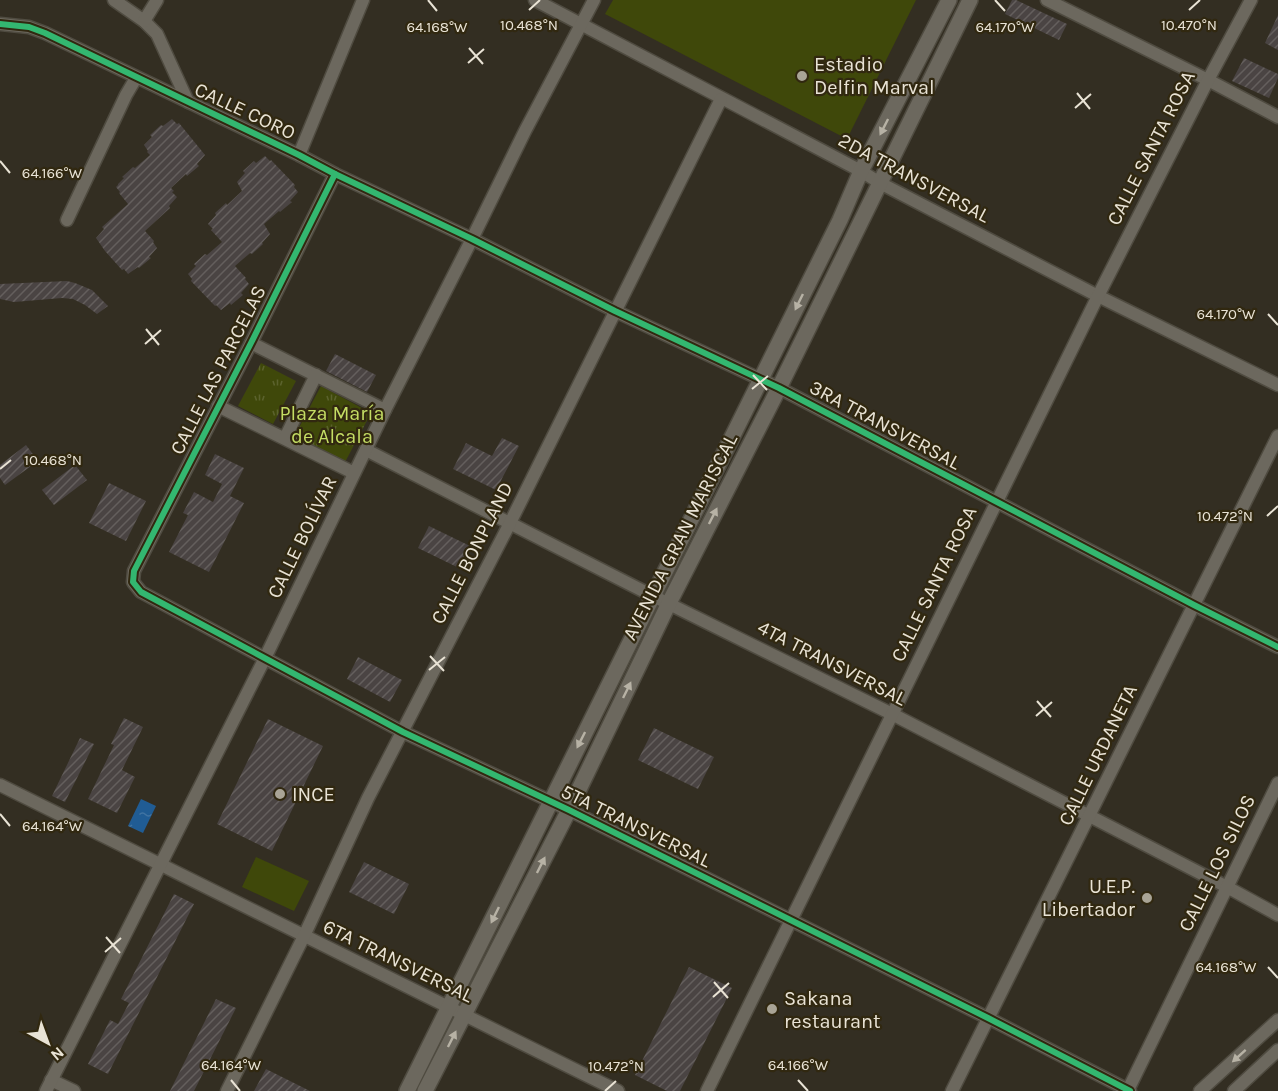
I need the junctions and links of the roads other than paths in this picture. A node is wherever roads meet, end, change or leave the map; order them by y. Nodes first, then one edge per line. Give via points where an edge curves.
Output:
1 (114, 0) edge
2 (157, 0) edge
3 (363, 0) edge
4 (535, 0) edge
5 (594, 0) edge
6 (949, 0) edge
7 (970, 0) edge
8 (1047, 0) edge
9 (1251, 0) edge
10 (144, 21) junction
11 (0, 24) edge
12 (581, 25) junction
13 (136, 78) junction
14 (1208, 80) junction
15 (721, 99) junction
16 (188, 102) junction
17 (1278, 117) edge
18 (299, 155) junction
19 (861, 171) junction
20 (335, 174) junction
21 (880, 183) junction
22 (67, 220) dead end
23 (472, 239) junction
24 (1098, 296) junction
25 (615, 311) junction
26 (251, 343) junction
27 (316, 375) junction
28 (760, 379) junction
29 (1278, 385) edge
30 (779, 388) junction
31 (218, 406) junction
32 (385, 410) junction
33 (1278, 436) edge
34 (285, 438) junction
35 (366, 450) junction
36 (354, 474) junction
37 (996, 502) junction
38 (510, 523) junction
39 (134, 582) joint
40 (653, 596) junction
41 (669, 603) junction
42 (1194, 605) junction
43 (1278, 647) edge
44 (265, 658) junction
45 (892, 714) junction
46 (403, 732) junction
47 (1278, 783) edge
48 (0, 785) edge
49 (550, 802) junction
50 (569, 810) junction
51 (1089, 816) junction
52 (161, 864) junction
53 (1227, 887) junction
54 (1278, 915) edge
55 (792, 921) junction
56 (304, 936) junction
57 (449, 1008) junction
58 (464, 1015) junction
59 (988, 1018) junction
60 (1278, 1020) edge
61 (1278, 1050) edge
62 (1278, 1057) edge
63 (1261, 1066) junction
64 (49, 1086) edge
65 (1129, 1090) edge
66 (74, 1091) edge
67 (227, 1091) edge
68 (407, 1091) edge
69 (425, 1091) edge
70 (618, 1091) edge
71 (707, 1091) edge
72 (952, 1091) edge
73 (1200, 1091) edge
74 (1234, 1091) edge

1 - 10 street
2 - 10 street
3 - 18 street
4 - 12 street, 2DA TRANSVERSAL
5 - 12 street, CALLE BOLÍVAR
6 -> 19 street, AVENIDA GRAN MARISCAL
7 - 21 street, AVENIDA GRAN MARISCAL
8 - 14 street
9 - 14 street, CALLE SANTA ROSA
10 - 16 street via 157,34
11 - 13 street, CALLE CORO via 45,33
12 - 15 street, 2DA TRANSVERSAL
12 - 23 street, CALLE BOLÍVAR
13 - 16 street, CALLE CORO
13 - 22 street
14 - 17 street
14 - 24 street, CALLE SANTA ROSA
15 - 19 street, 2DA TRANSVERSAL
15 - 25 street, CALLE BONPLAND
16 - 18 street, CALLE CORO
18 - 20 street, CALLE CORO
19 - 21 street, 2DA TRANSVERSAL
19 -> 28 street, AVENIDA GRAN MARISCAL
20 - 23 street, CALLE CORO
20 - 26 street, CALLE LAS PARCELAS
21 - 24 street, 2DA TRANSVERSAL
21 - 30 street, AVENIDA GRAN MARISCAL
23 - 25 street, 3RA TRANSVERSAL
23 - 32 street, CALLE BOLÍVAR
24 - 29 street, 2DA TRANSVERSAL
24 - 37 street, CALLE SANTA ROSA
25 - 28 street, 3RA TRANSVERSAL
25 - 38 street, CALLE BONPLAND
26 - 27 street
26 - 31 street, CALLE LAS PARCELAS
27 - 32 street
27 - 34 street
28 - 30 street, 3RA TRANSVERSAL
28 - 40 street, AVENIDA GRAN MARISCAL
30 - 37 street, 3RA TRANSVERSAL
41 -> 30 street, AVENIDA GRAN MARISCAL
31 - 34 street
31 - 39 street, CALLE LAS PARCELAS via 134,571
32 - 35 street, CALLE BOLÍVAR
33 - 42 street, CALLE URDANETA
34 - 36 street
35 - 36 street, CALLE BOLÍVAR
35 - 38 street, 4TA TRANSVERSAL
36 - 44 street, CALLE BOLÍVAR
37 - 42 street, 3RA TRANSVERSAL
37 - 45 street, CALLE SANTA ROSA
38 - 40 street, 4TA TRANSVERSAL
38 - 46 street, CALLE BONPLAND
39 - 44 street, 5TA TRANSVERSAL via 141,592
40 - 41 street, 4TA TRANSVERSAL
40 -> 49 street, AVENIDA GRAN MARISCAL
41 - 45 street, 4TA TRANSVERSAL
50 -> 41 street, AVENIDA GRAN MARISCAL
42 - 43 street, 3RA TRANSVERSAL
42 - 51 street, CALLE URDANETA
44 - 46 street, 5TA TRANSVERSAL
44 - 52 street, CALLE BOLÍVAR
45 - 51 street, 4TA TRANSVERSAL
45 - 55 street, CALLE SANTA ROSA
46 - 49 street, 5TA TRANSVERSAL
46 - 56 street, CALLE BONPLAND
47 - 53 street, CALLE LOS SILOS
48 - 52 street, 6TA TRANSVERSAL
49 - 50 street, 5TA TRANSVERSAL
49 -> 57 street, AVENIDA GRAN MARISCAL
50 - 55 street, 5TA TRANSVERSAL
58 -> 50 street, AVENIDA GRAN MARISCAL
51 - 53 street, 4TA TRANSVERSAL
51 - 59 street, CALLE URDANETA
52 - 56 street, 6TA TRANSVERSAL
52 - 64 street, CALLE BOLÍVAR
53 - 54 street, 4TA TRANSVERSAL
53 - 65 street, CALLE LOS SILOS
55 - 59 street, 5TA TRANSVERSAL
55 - 71 street, CALLE SANTA ROSA
56 - 57 street, 6TA TRANSVERSAL
56 - 67 street, CALLE BONPLAND
57 - 58 street, 6TA TRANSVERSAL
57 - 68 street, AVENIDA GRAN MARISCAL
69 -> 58 street, AVENIDA GRAN MARISCAL
58 - 70 street, 6TA TRANSVERSAL
59 - 65 street, 5TA TRANSVERSAL
59 - 72 street, CALLE URDANETA
60 -> 73 street
61 - 63 street
62 - 63 street
63 - 74 street
64 - 66 street

